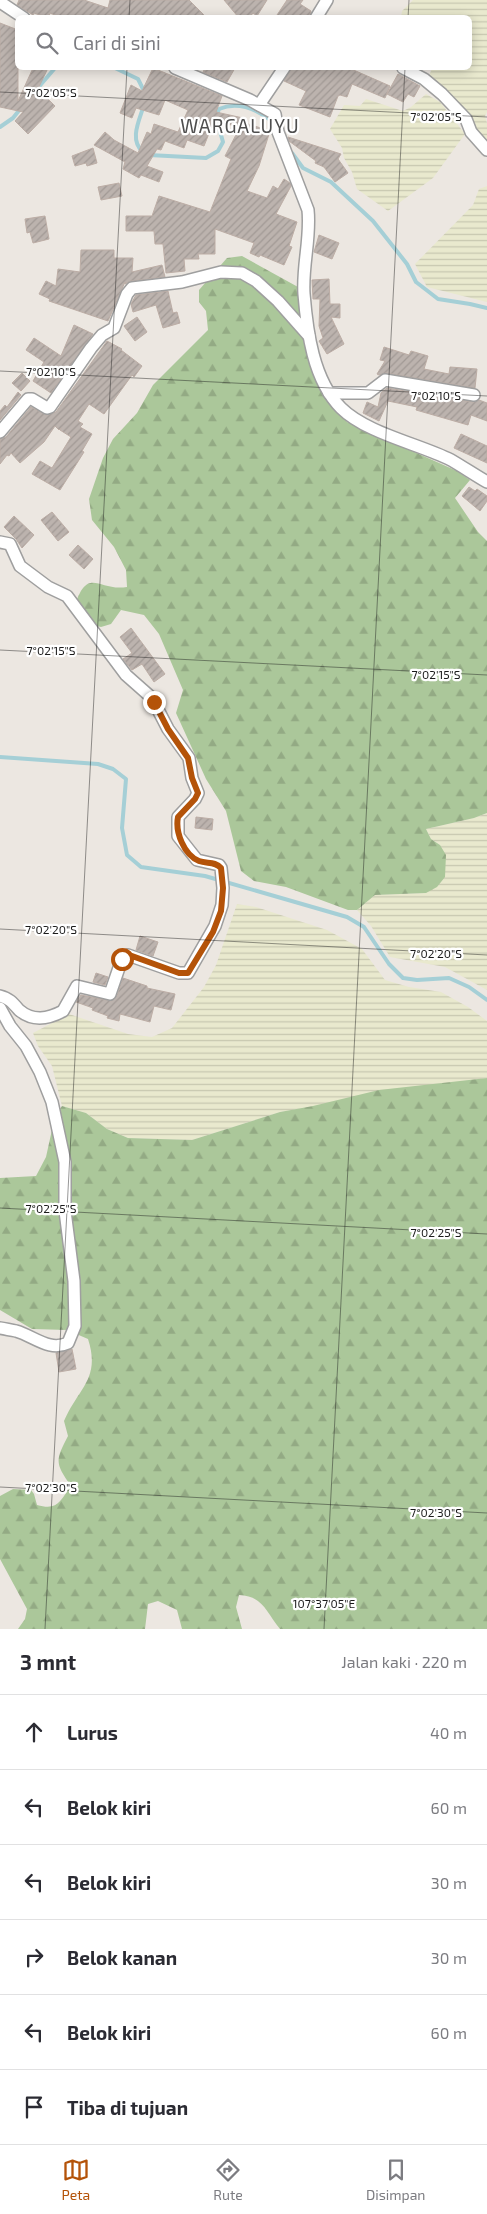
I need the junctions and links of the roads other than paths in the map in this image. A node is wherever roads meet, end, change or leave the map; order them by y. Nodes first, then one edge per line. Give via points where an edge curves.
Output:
1 (327, 0) edge
2 (0, 2) edge
3 (20, 15) edge
4 (318, 15) edge
5 (180, 70) edge
6 (283, 70) edge
7 (407, 70) edge
8 (259, 105) junction
9 (487, 150) edge
10 (309, 336) junction
11 (329, 393) junction
12 (474, 395) dead end
13 (0, 432) edge
14 (487, 482) edge
15 (0, 542) edge
16 (0, 996) edge
17 (0, 1008) edge
18 (0, 1328) edge

1 - 4 street
2 - 3 street
5 - 8 street
6 - 8 street
7 - 9 street via 442,94 466,119 471,132
8 - 10 street via 273,112 308,210 304,278
10 - 11 street
10 - 13 street via 278,301 242,273 221,272 182,282 132,288 126,294 114,328 102,335 91,348 50,407 28,399
11 - 12 street via 368,393 385,380
11 - 14 street via 357,420 451,460
15 - 16 street via 10,544 20,566 48,587 67,596 126,675 154,702 188,758 198,793 178,817 178,836 194,858 216,863 221,868 223,888 216,926 188,973 179,973 128,955 122,959 110,994 77,986 63,1011 40,1019 25,1014
17 - 18 street via 40,1072 55,1116 65,1162 75,1326 68,1343 56,1347

